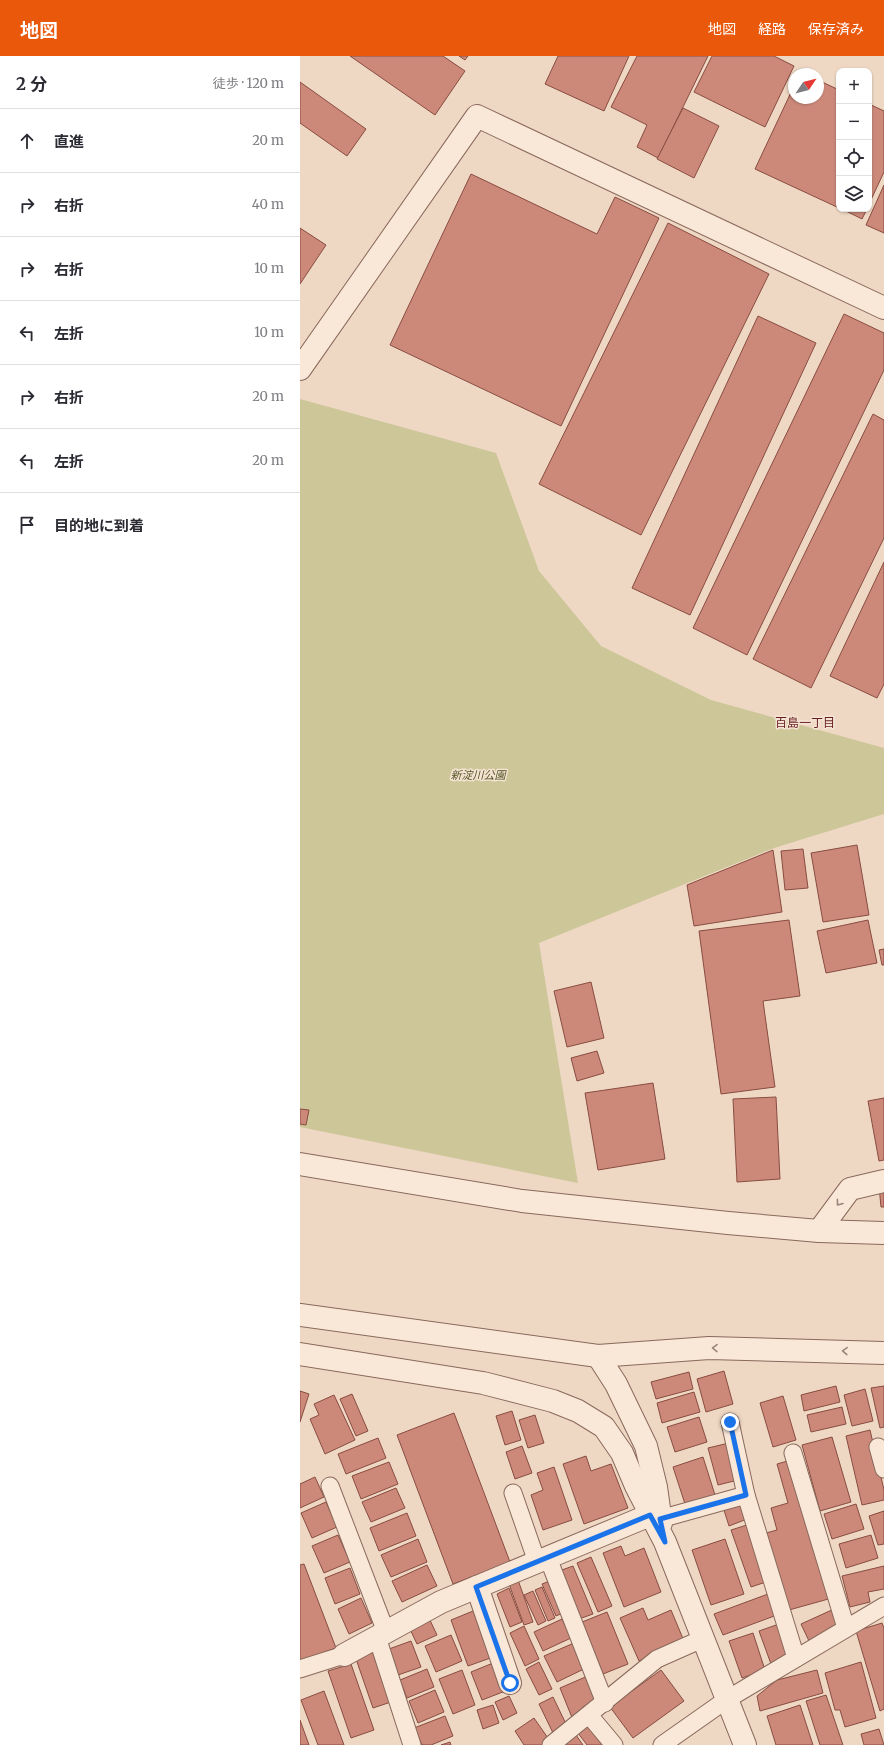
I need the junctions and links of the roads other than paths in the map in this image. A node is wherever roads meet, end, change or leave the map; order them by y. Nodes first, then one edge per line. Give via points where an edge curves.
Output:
1 (884, 308) edge
2 (300, 369) edge
3 (300, 1164) edge
4 (884, 1181) edge
5 (819, 1231) junction
6 (884, 1233) edge
7 (300, 1315) edge
8 (884, 1353) edge
9 (300, 1354) edge
10 (598, 1356) junction
11 (730, 1422) dead end
12 (878, 1447) dead end
13 (793, 1454) dead end
14 (884, 1470) edge
15 (330, 1486) dead end
16 (513, 1493) dead end
17 (746, 1495) junction
18 (655, 1517) junction
19 (542, 1560) junction
20 (476, 1587) junction
21 (884, 1606) edge
22 (846, 1628) junction
23 (382, 1634) junction
24 (702, 1639) junction
25 (344, 1655) joint
26 (796, 1658) junction
27 (300, 1669) edge
28 (510, 1683) dead end
29 (726, 1700) junction
30 (605, 1703) junction
31 (590, 1715) junction
32 (412, 1745) edge
33 (551, 1745) edge
34 (614, 1745) edge
35 (662, 1745) edge
36 (745, 1745) edge

1 - 2 street via 477,116
3 - 5 street via 522,1201
4 -> 5 street via 850,1189
5 - 6 street
7 - 10 street
8 -> 10 street via 710,1348
9 - 18 street via 483,1383 553,1401 578,1411 604,1427 622,1453
10 - 18 street via 616,1384 646,1446 656,1487
11 - 17 lane
12 - 14 lane
13 - 22 lane
15 - 23 lane
16 - 19 lane
17 - 18 lane
17 - 26 lane
18 - 19 street
18 - 24 street
19 - 20 street
19 - 30 lane
20 - 23 street via 441,1602
20 - 28 street
21 - 22 lane
22 - 26 lane
23 - 25 street
23 - 32 lane
24 - 29 street
24 - 30 lane via 657,1658
25 - 27 lane
26 - 29 lane
29 - 35 lane
29 - 36 street
30 - 31 lane
31 - 33 lane
31 - 34 lane

